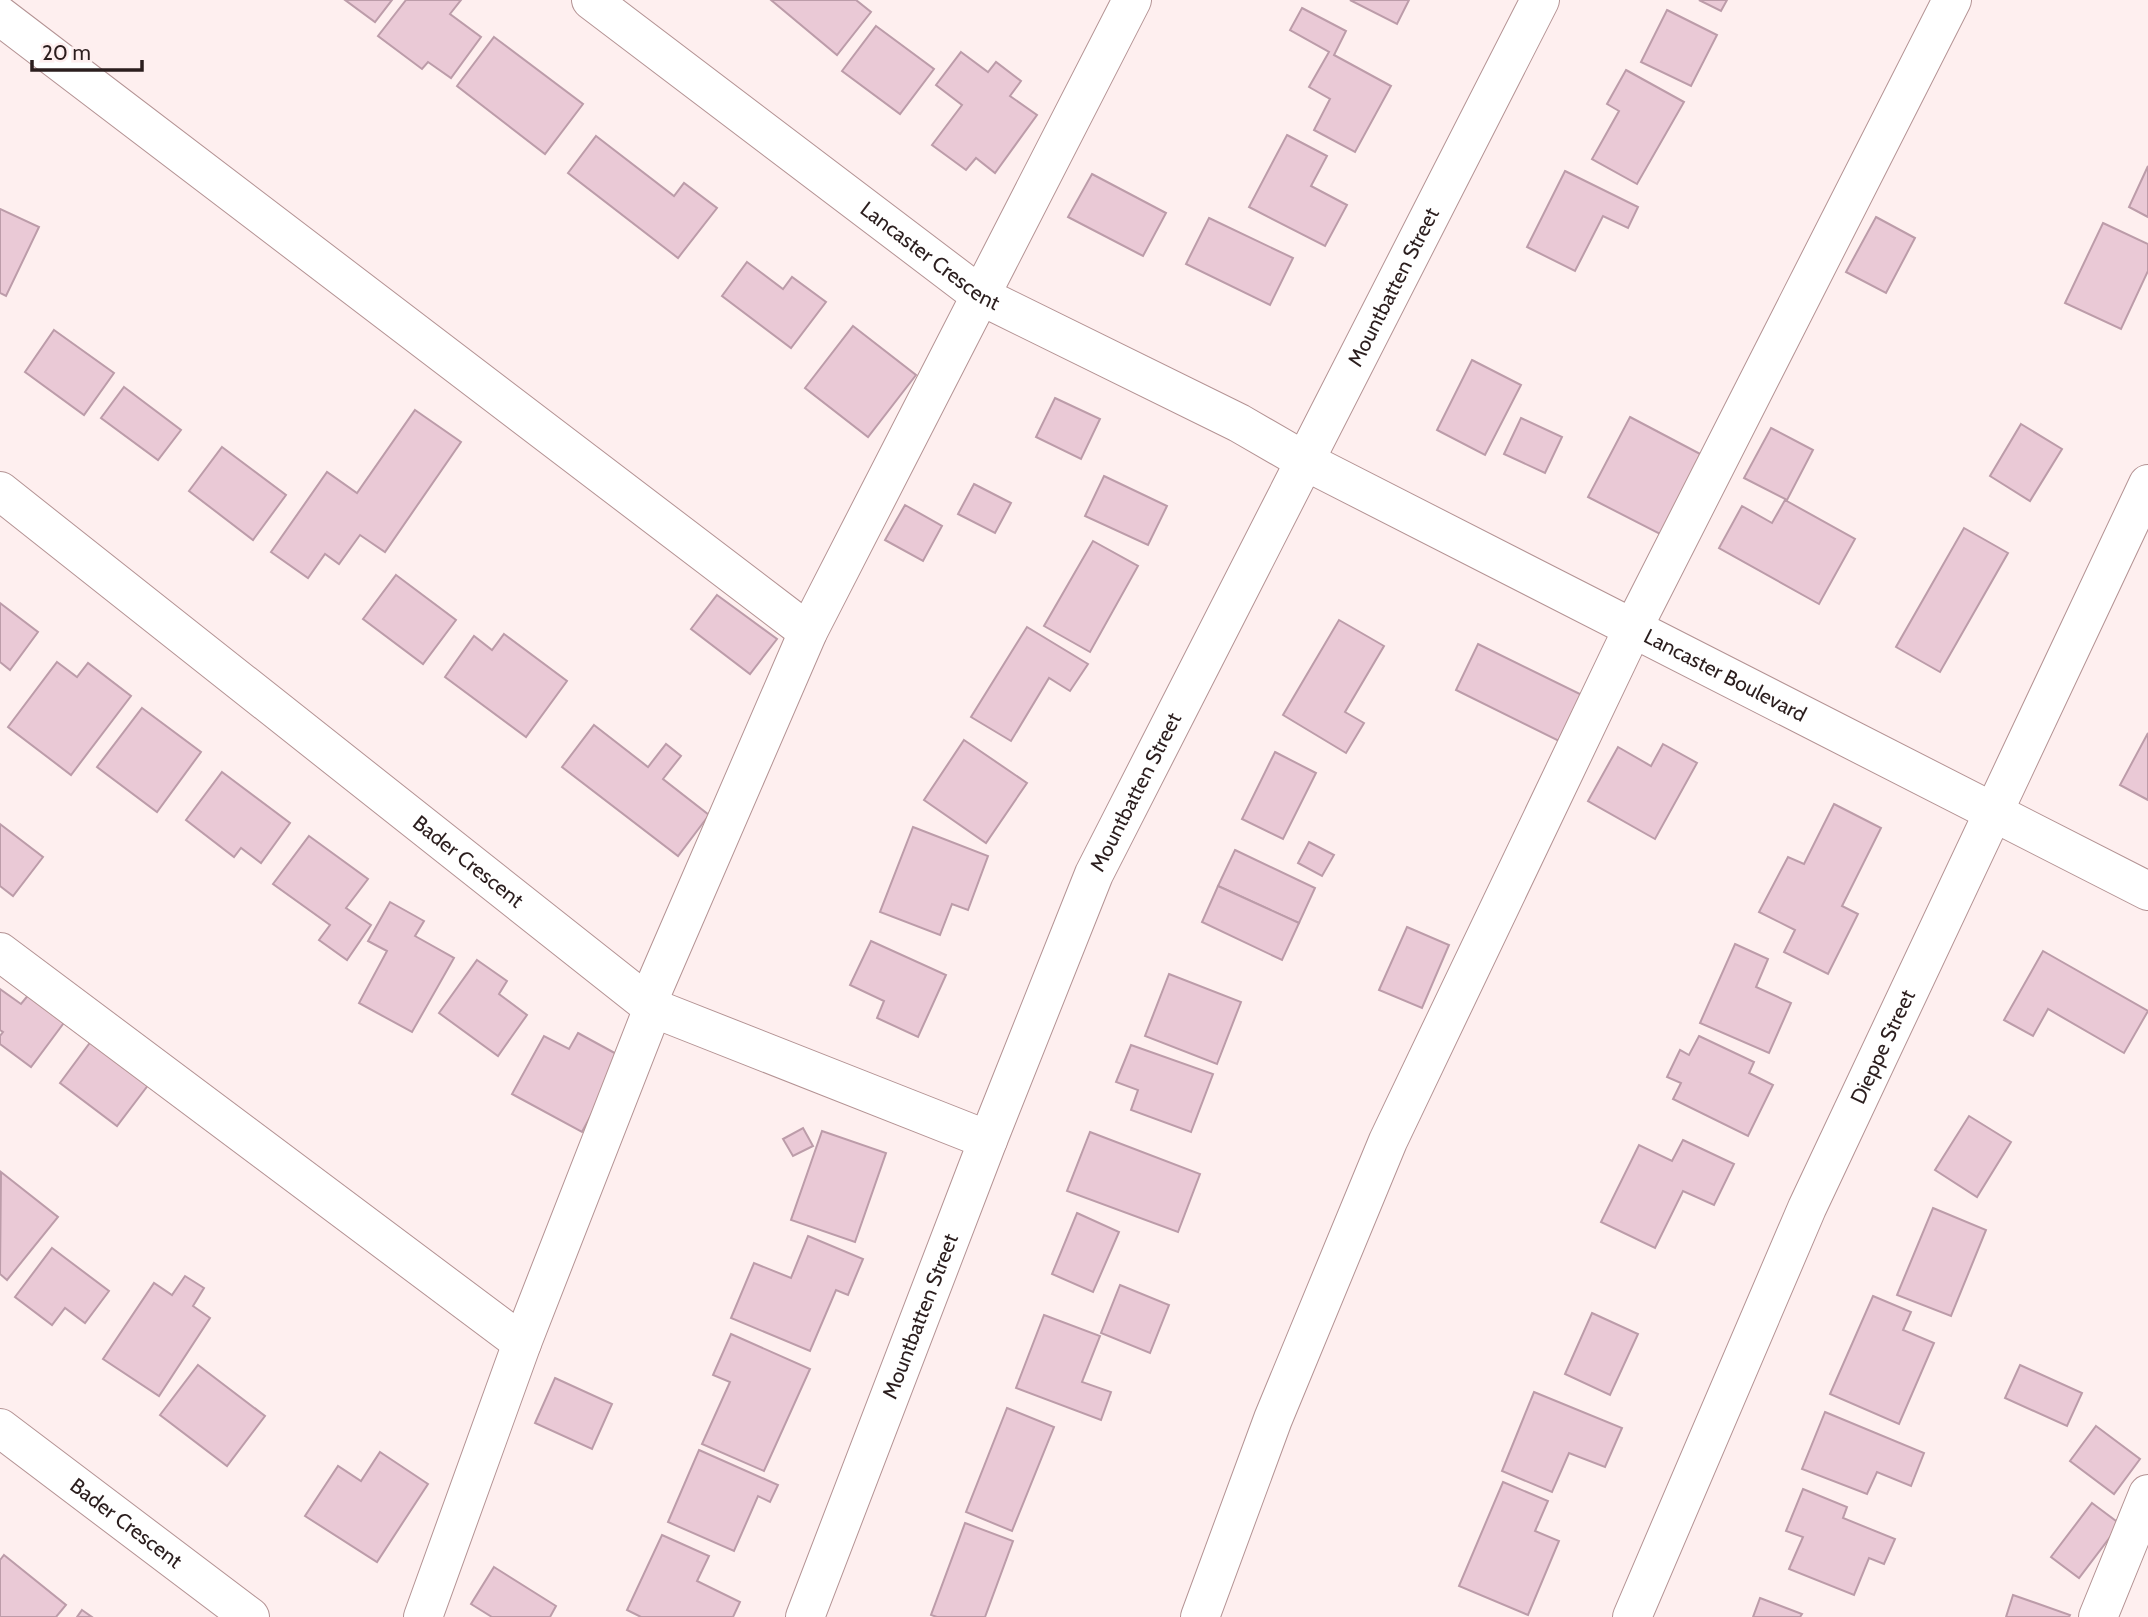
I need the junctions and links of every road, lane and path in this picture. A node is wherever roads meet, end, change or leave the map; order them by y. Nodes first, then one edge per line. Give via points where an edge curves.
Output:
1 (591, 0) edge
2 (1132, 0) edge
3 (1540, 0) edge
4 (1952, 0) edge
5 (0, 16) edge
6 (981, 296) junction
7 (1303, 460) junction
8 (2148, 484) edge
9 (0, 491) edge
10 (1633, 628) junction
11 (808, 632) junction
12 (1993, 811) junction
13 (2148, 891) edge
14 (0, 953) edge
15 (650, 1006) junction
16 (988, 1140) junction
17 (522, 1343) junction
18 (0, 1428) edge
19 (2148, 1494) edge
20 (250, 1617) edge
21 (423, 1617) edge
22 (805, 1617) edge
23 (1200, 1617) edge
24 (1632, 1617) edge
25 (2098, 1617) edge

1 - 6 street, Lancaster Crescent
2 - 6 street
3 - 7 street, Mountbatten Street
4 - 10 street
5 - 11 street
6 - 7 street, Lancaster Crescent via 1239,423
6 - 11 street
7 - 10 street, Lancaster Boulevard
7 - 16 street, Mountbatten Street via 1094,874
8 - 12 street, Dieppe Street
9 - 15 street, Bader Crescent
10 - 12 street, Lancaster Boulevard
10 - 23 street via 1388,1141 1273,1419
11 - 15 street
12 - 13 street, Lancaster Boulevard
12 - 24 street, Dieppe Street via 1807,1208
14 - 17 street
15 - 16 street, Bader Crescent
15 - 17 street
16 - 22 street, Mountbatten Street
17 - 21 street
18 - 20 street, Bader Crescent
19 - 25 street

